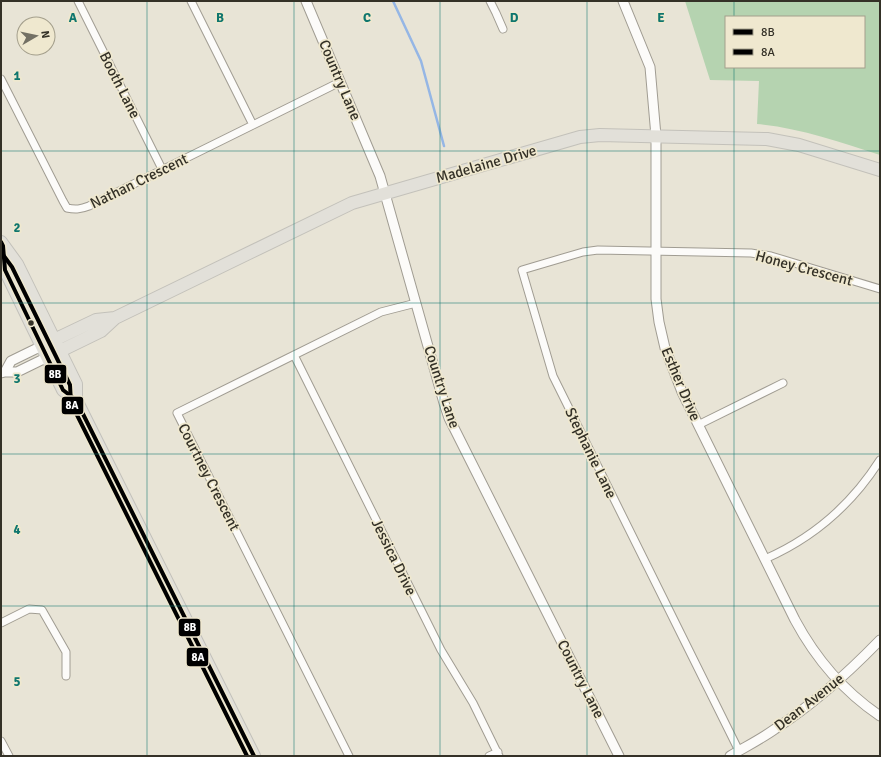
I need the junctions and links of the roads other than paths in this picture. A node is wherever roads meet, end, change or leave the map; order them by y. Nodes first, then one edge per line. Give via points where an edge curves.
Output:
1 (78, 1) edge
2 (191, 1) edge
3 (306, 1) edge
4 (490, 1) edge
5 (623, 1) edge
6 (503, 29) dead end
7 (1, 79) edge
8 (340, 82) junction
9 (253, 125) junction
10 (656, 136) junction
11 (162, 169) junction
12 (880, 170) edge
13 (385, 193) junction
14 (2, 244) edge
15 (655, 251) junction
16 (880, 289) edge
17 (416, 303) junction
18 (57, 346) junction
19 (45, 352) junction
20 (294, 355) junction
21 (3, 373) edge
22 (782, 383) dead end
23 (76, 400) junction
24 (698, 425) junction
25 (880, 460) edge
26 (765, 560) junction
27 (1, 623) edge
28 (880, 640) edge
29 (66, 676) dead end
30 (838, 681) junction
31 (880, 716) edge
32 (1, 741) edge
33 (739, 751) junction
34 (498, 754) edge
35 (9, 756) edge
36 (254, 756) edge
37 (349, 756) edge
38 (489, 756) edge
39 (619, 756) edge
40 (730, 756) edge

1 - 11 street, Booth Lane
2 - 9 street
3 - 8 street, Country Lane
4 - 6 street
5 - 10 street, Esther Drive via 650,67
7 - 11 street, Nathan Crescent via 67,208 75,210 85,207
8 - 9 street, Nathan Crescent
8 - 13 street, Country Lane via 374,159
9 - 11 street, Nathan Crescent
10 - 12 main road, Madelaine Drive via 777,141 811,148
10 - 13 main road, Madelaine Drive via 580,137
10 - 15 street, Esther Drive
13 - 17 street, Country Lane
13 - 18 main road, Madelaine Drive via 352,203 115,318 101,331
14 - 18 main road via 17,264
14 - 19 main road via 5,270
15 - 16 street, Honey Crescent via 760,254
15 - 24 street, Esther Drive via 656,299 662,339 676,378
15 - 33 street, Stephanie Lane via 589,251 522,270 554,378
17 - 20 street, Courtney Crescent via 381,312
17 - 39 street, Country Lane via 452,423
18 - 19 street, Madelaine Drive
18 - 23 main road via 76,384
19 - 21 street, Madelaine Drive via 11,361
19 - 23 main road via 63,390
20 - 34 street, Jessica Drive via 441,650 473,703
20 - 37 street, Courtney Crescent via 177,413
22 - 24 street
23 - 36 main road
24 - 26 street, Esther Drive
25 - 26 street via 860,488 830,519 799,542
26 - 30 street, Esther Drive via 805,637
27 - 29 street via 29,608 42,610 66,652
28 - 30 street, Dean Avenue
30 - 31 street, Esther Drive
30 - 33 street, Dean Avenue via 790,719
32 - 35 street
33 - 40 street, Dean Avenue
34 - 38 street

